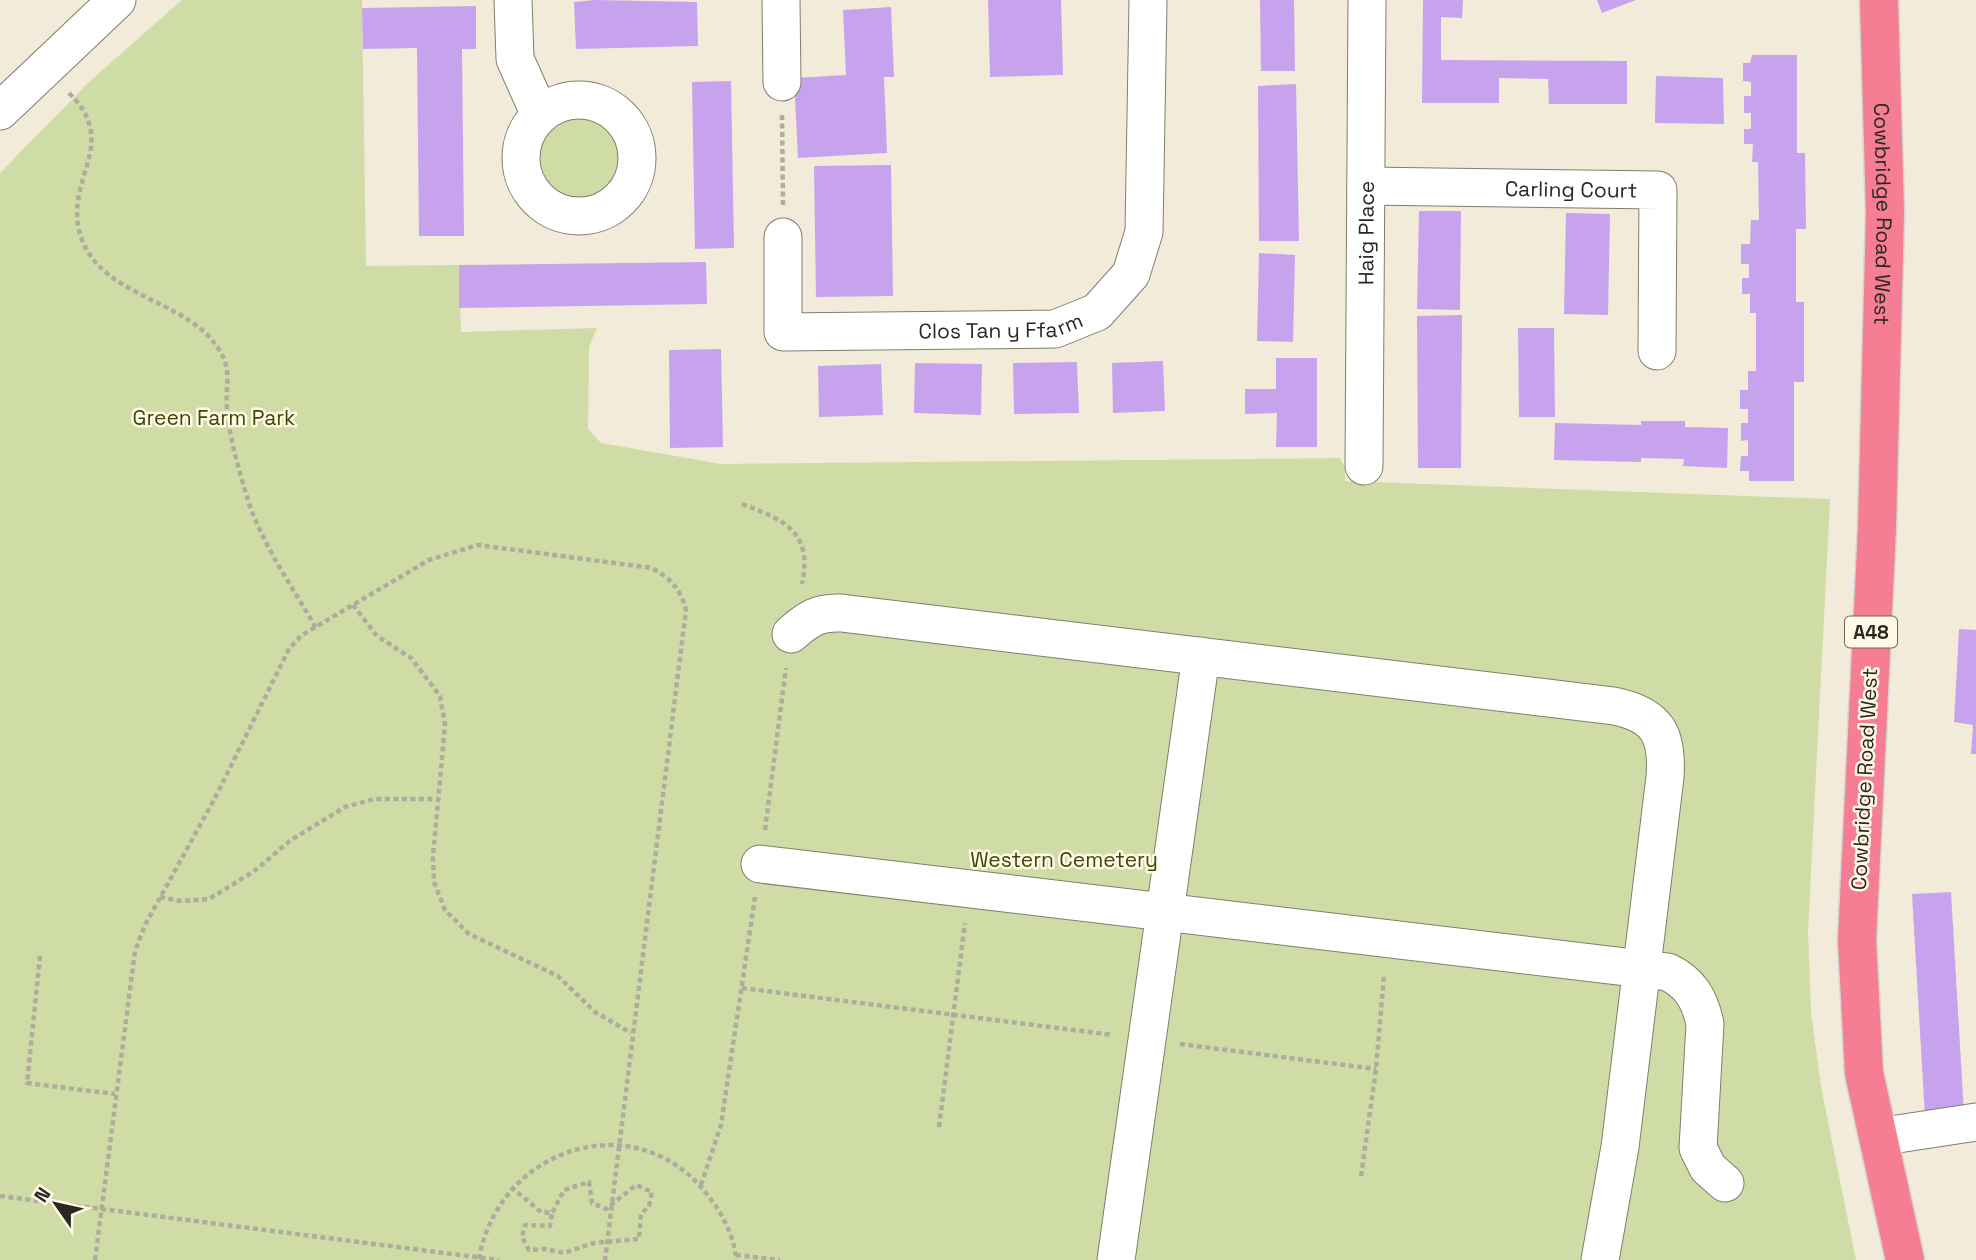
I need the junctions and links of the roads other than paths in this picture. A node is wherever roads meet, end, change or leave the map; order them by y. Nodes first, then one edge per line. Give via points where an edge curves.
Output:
1 (117, 0) edge
2 (513, 0) edge
3 (781, 0) edge
4 (1148, 0) edge
5 (1367, 0) edge
6 (1879, 0) edge
7 (782, 82) road end
8 (0, 111) edge
9 (540, 115) dead end
10 (1366, 186) junction
11 (783, 237) road end
12 (1657, 351) dead end
13 (1364, 466) dead end
14 (791, 634) dead end
15 (1201, 656) junction
16 (760, 864) dead end
17 (1165, 914) junction
18 (1642, 966) junction
19 (1976, 1122) edge
20 (1878, 1137) junction
21 (1725, 1183) dead end
22 (1116, 1260) edge
23 (1600, 1260) edge
24 (1905, 1260) edge

1 - 8 street
2 - 9 street via 515,59
3 - 7 street
4 - 11 street, Clos Tan y Ffarm via 1144,232 1131,274 1097,312 1055,329 783,332
5 - 10 street, Haig Place
6 - 20 highway, Cowbridge Road West / A48 via 1885,214 1877,528 1857,940 1864,1073
10 - 12 street, Carling Court via 1658,190
10 - 13 street, Haig Place
14 - 15 street via 823,612 841,612
15 - 17 street
15 - 18 street via 1614,706 1640,714 1654,724 1666,753
16 - 17 street
17 - 18 street
17 - 22 street
18 - 21 street via 1678,977 1702,1010 1698,1148 1709,1168
18 - 23 street via 1620,1147
19 - 20 street
20 - 24 highway, Cowbridge Road West / A48

